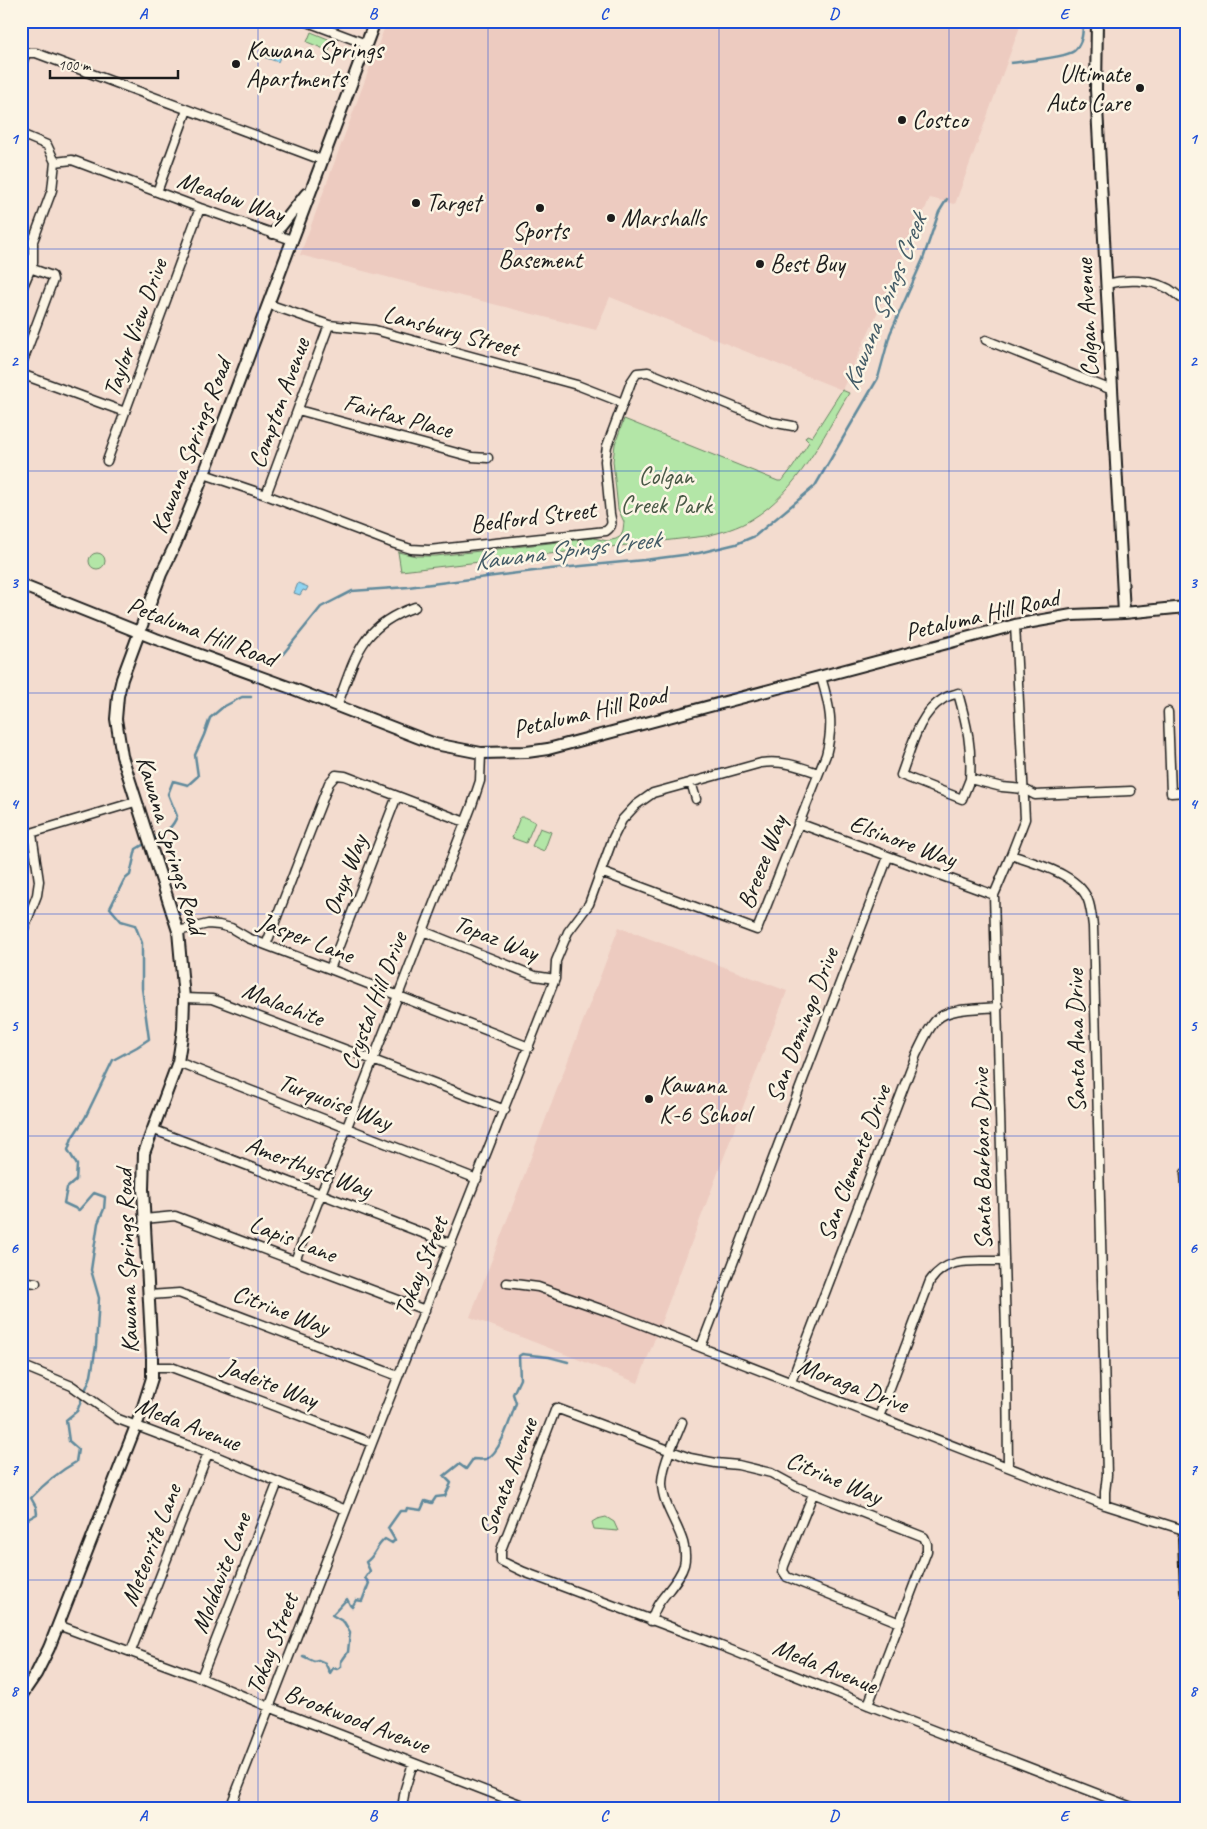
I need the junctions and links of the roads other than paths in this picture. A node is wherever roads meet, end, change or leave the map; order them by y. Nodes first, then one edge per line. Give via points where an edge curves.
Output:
1 (305, 21) edge
2 (375, 21) edge
3 (1097, 21) edge
4 (366, 44) junction
5 (21, 66) edge
6 (187, 110) junction
7 (21, 134) edge
8 (322, 160) junction
9 (55, 162) junction
10 (313, 186) junction
11 (157, 192) junction
12 (200, 208) junction
13 (273, 233) junction
14 (292, 240) junction
15 (30, 268) junction
16 (1106, 284) junction
17 (21, 291) edge
18 (1186, 302) edge
19 (268, 304) junction
20 (329, 325) junction
21 (986, 340) dead end
22 (21, 366) edge
23 (21, 374) edge
24 (1112, 390) junction
25 (623, 404) junction
26 (298, 410) junction
27 (125, 412) junction
28 (793, 426) dead end
29 (488, 458) dead end
30 (106, 461) dead end
31 (204, 474) junction
32 (266, 495) junction
33 (21, 584) edge
34 (1186, 606) edge
35 (415, 607) dead end
36 (1124, 613) junction
37 (1015, 625) junction
38 (139, 632) junction
39 (821, 677) junction
40 (336, 706) junction
41 (1168, 712) dead end
42 (481, 753) junction
43 (818, 773) junction
44 (970, 779) junction
45 (691, 782) junction
46 (1024, 789) junction
47 (1130, 791) dead end
48 (1186, 792) edge
49 (397, 796) junction
50 (696, 799) dead end
51 (135, 802) junction
52 (465, 822) junction
53 (798, 822) junction
54 (32, 834) junction
55 (21, 836) edge
56 (1011, 855) junction
57 (888, 857) junction
58 (601, 872) junction
59 (994, 896) junction
60 (178, 931) junction
61 (423, 932) junction
62 (21, 936) edge
63 (266, 945) junction
64 (330, 969) junction
65 (556, 979) junction
66 (398, 995) junction
67 (184, 998) junction
68 (998, 1007) junction
69 (529, 1047) junction
70 (373, 1060) junction
71 (178, 1062) junction
72 (505, 1110) junction
73 (346, 1128) junction
74 (152, 1129) junction
75 (1184, 1173) dead end
76 (477, 1179) junction
77 (1186, 1186) edge
78 (321, 1193) junction
79 (144, 1219) junction
80 (451, 1244) junction
81 (295, 1261) junction
82 (1004, 1261) junction
83 (21, 1282) edge
84 (36, 1283) dead end
85 (507, 1283) dead end
86 (149, 1294) junction
87 (425, 1310) junction
88 (700, 1347) junction
89 (21, 1365) edge
90 (152, 1367) junction
91 (398, 1376) junction
92 (791, 1382) junction
93 (556, 1408) joint
94 (879, 1417) junction
95 (682, 1422) dead end
96 (136, 1426) junction
97 (372, 1443) junction
98 (671, 1450) junction
99 (208, 1453) junction
100 (1008, 1466) junction
101 (278, 1482) junction
102 (813, 1494) junction
103 (1105, 1505) junction
104 (346, 1510) junction
105 (1185, 1528) edge
106 (501, 1561) joint
107 (1186, 1592) edge
108 (650, 1621) junction
109 (900, 1623) junction
110 (58, 1625) junction
111 (131, 1651) junction
112 (201, 1678) junction
113 (21, 1696) edge
114 (868, 1705) junction
115 (269, 1706) junction
116 (413, 1762) junction
117 (230, 1808) edge
118 (402, 1808) edge
119 (530, 1808) edge
120 (1134, 1808) edge

1 - 4 street
2 - 4 street, Kawana Springs Road
3 - 16 street, Colgan Avenue via 1096,89
4 - 8 street, Kawana Springs Road
5 - 6 street via 26,53 36,53
6 - 8 street
6 - 11 street, Meadow Way
7 - 9 street via 47,145
8 - 10 street, Kawana Springs Road
9 - 11 street, Meadow Way via 72,160
9 - 15 street via 52,190 33,241
10 - 13 street
10 - 14 street, Kawana Springs Road
11 - 12 street, Meadow Way
12 - 13 street, Meadow Way
12 - 27 street, Taylor View Drive
13 - 14 street, Meadow Way
14 - 19 street, Kawana Springs Road
15 - 17 street
15 - 22 street via 52,276 53,280
16 - 18 street via 1122,280 1150,283 1169,289
16 - 24 street, Colgan Avenue
19 - 20 street, Lansbury Street
19 - 31 street, Kawana Springs Road
20 - 25 street, Lansbury Street via 385,333 577,385
20 - 26 street, Compton Avenue
21 - 24 street
23 - 27 street
24 - 36 street, Colgan Avenue
25 - 28 street, Bedford Street via 637,373 648,372 771,422
25 - 32 street, Bedford Street via 607,446 605,461 612,522 606,531 430,550 411,549
26 - 29 street, Fairfax Place via 472,457
26 - 32 street, Compton Avenue
27 - 30 street, Taylor View Drive
31 - 32 street, Bedford Street
31 - 38 street, Kawana Springs Road via 160,574
33 - 38 street, Petaluma Hill Road
34 - 36 street, Petaluma Hill Road
35 - 40 street via 396,613 369,634 356,656
36 - 37 street, Petaluma Hill Road via 1072,615
37 - 39 street, Petaluma Hill Road
37 - 46 street
38 - 40 street, Petaluma Hill Road
38 - 51 street, Kawana Springs Road via 122,680 116,718 122,756
39 - 42 street, Petaluma Hill Road via 548,749
39 - 43 street, Breeze Way via 832,718 826,755
40 - 42 street, Petaluma Hill Road via 417,738
41 - 48 street via 1171,793
42 - 52 street, Crystal Hill Drive via 480,781
43 - 45 street, Tokay Street via 774,761
43 - 53 street, Breeze Way
44 - 44 street via 968,732 958,693 943,699 928,712 901,775 962,799
44 - 46 street
45 - 50 street
45 - 58 street, Tokay Street via 653,793 636,805 622,820
46 - 47 street via 1035,796
46 - 56 street via 1025,819
49 - 52 street
49 - 63 street via 345,776 332,778
49 - 64 street, Onyx Way
51 - 54 street
51 - 60 street, Kawana Springs Road
52 - 61 street, Crystal Hill Drive
53 - 57 street, Elsinore Way
53 - 58 street, Breeze Way via 757,930
54 - 55 street
54 - 62 street via 39,881
56 - 59 street, Santa Barbara Drive
56 - 103 street, Santa Ana Drive via 1061,874 1078,885 1089,901 1093,926 1107,1474
57 - 59 street, Elsinore Way
57 - 88 street, San Domingo Drive
58 - 65 street, Tokay Street via 589,904 568,932 562,946 556,961
59 - 68 street, Santa Barbara Drive
60 - 63 street, Jasper Lane via 208,924 219,925
60 - 67 street, Kawana Springs Road
61 - 65 street, Topaz Way via 535,976
61 - 66 street, Crystal Hill Drive
63 - 64 street, Jasper Lane
64 - 66 street, Jasper Lane
65 - 69 street, Tokay Street
66 - 69 street, Jasper Lane
66 - 70 street, Crystal Hill Drive
67 - 70 street, Malachite via 212,999
67 - 71 street, Kawana Springs Road
68 - 82 street, Santa Barbara Drive
68 - 92 street, San Clemente Drive via 952,1011 937,1019 926,1036
69 - 72 street, Tokay Street
70 - 72 street, Malachite
70 - 73 street, Crystal Hill Drive
71 - 73 street, Turquoise Way
71 - 74 street, Kawana Springs Road
72 - 76 street, Tokay Street
73 - 76 street, Turquoise Way
73 - 78 street, Crystal Hill Drive
74 - 78 street, Amerthyst Way
74 - 79 street, Kawana Springs Road via 144,1153
75 - 77 street
76 - 80 street, Tokay Street
78 - 80 street, Amerthyst Way
78 - 81 street, Crystal Hill Drive
79 - 81 street, Lapis Lane via 175,1216
79 - 86 street, Kawana Springs Road
80 - 87 street, Tokay Street
81 - 87 street, Lapis Lane
82 - 94 street via 960,1262 946,1265 937,1272 930,1281
82 - 100 street, Santa Barbara Drive
83 - 84 street
85 - 88 street, Moraga Drive via 553,1292
86 - 90 street, Kawana Springs Road
86 - 91 street, Citrine Way via 180,1293
87 - 91 street, Tokay Street
88 - 92 street, Moraga Drive
89 - 96 street, Meda Avenue via 72,1386 118,1419
90 - 96 street, Kawana Springs Road via 148,1394
90 - 97 street, Jadeite Way via 171,1367
91 - 97 street, Tokay Street
92 - 94 street, Moraga Drive
93 - 98 street, Citrine Way
93 - 106 street, Sonata Avenue via 501,1550
94 - 100 street, Moraga Drive
95 - 98 street
96 - 99 street, Meda Avenue
96 - 110 street, Kawana Springs Road
97 - 104 street, Tokay Street
98 - 102 street, Citrine Way via 701,1461 772,1473
98 - 108 street via 662,1484 667,1508 684,1544 684,1564
99 - 101 street, Meda Avenue
99 - 111 street, Meteorite Lane
100 - 103 street, Moraga Drive
101 - 104 street, Meda Avenue
101 - 112 street, Moldavite Lane
102 - 109 street, Citrine Way via 924,1537 927,1551
102 - 109 street via 784,1566 787,1577
103 - 105 street, Moraga Drive
104 - 115 street, Tokay Street
105 - 107 street
106 - 108 street, Meda Avenue
108 - 114 street, Meda Avenue
109 - 114 street, Citrine Way
110 - 111 street, Brookwood Avenue
110 - 113 street, Kawana Springs Road via 36,1674
111 - 112 street, Brookwood Avenue
112 - 115 street, Brookwood Avenue
114 - 120 street, Meda Avenue
115 - 116 street, Brookwood Avenue
115 - 117 street, Tokay Street
116 - 118 street
116 - 119 street, Brookwood Avenue

